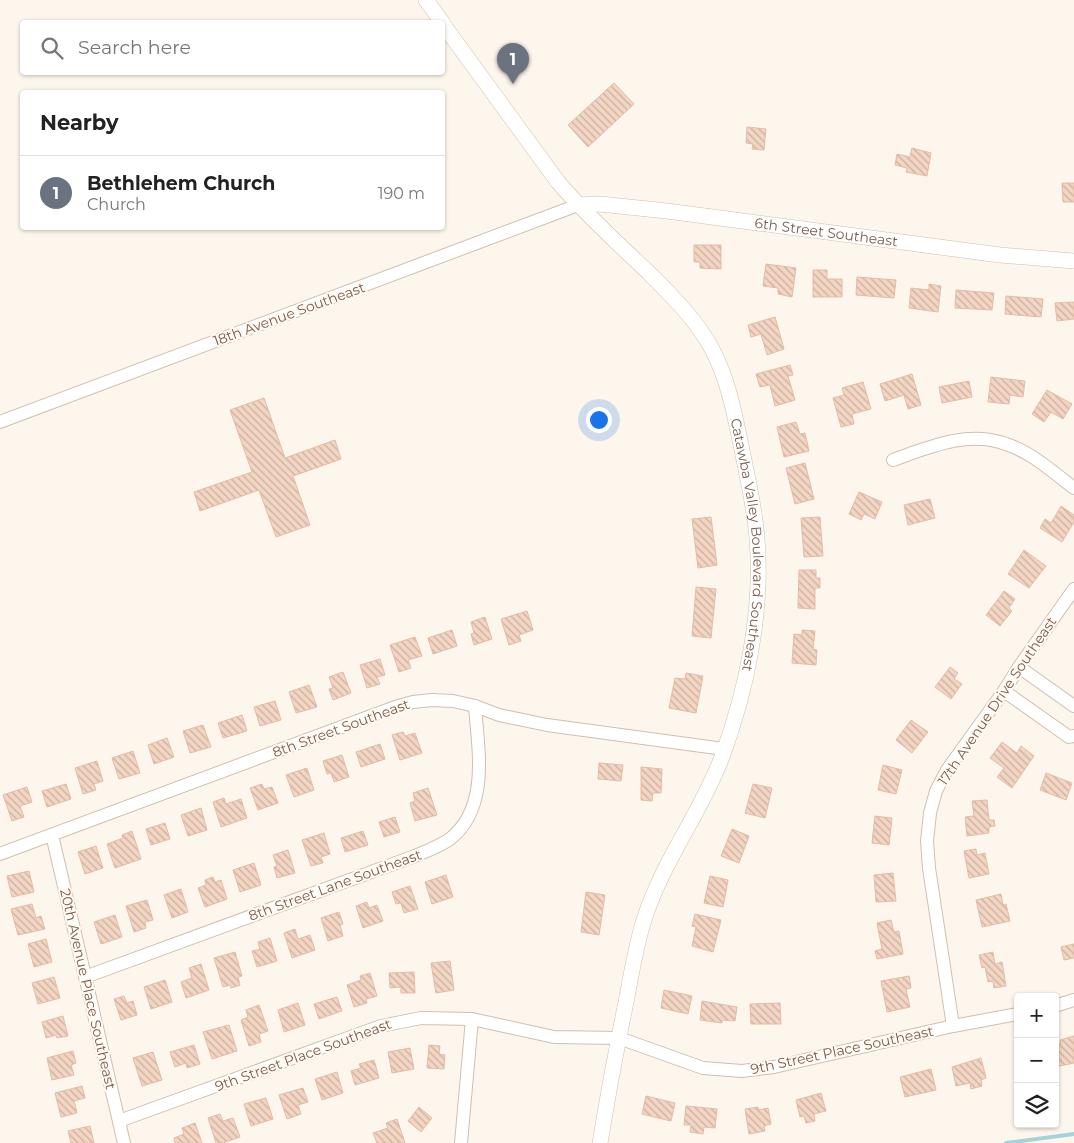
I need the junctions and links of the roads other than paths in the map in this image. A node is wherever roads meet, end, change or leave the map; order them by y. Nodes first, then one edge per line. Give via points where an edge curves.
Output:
1 (426, 0) edge
2 (440, 20) edge
3 (445, 27) edge
4 (578, 205) junction
5 (1074, 261) edge
6 (0, 422) edge
7 (893, 460) dead end
8 (1074, 488) edge
9 (1074, 589) edge
10 (1019, 667) junction
11 (1004, 691) junction
12 (475, 706) junction
13 (1074, 706) edge
14 (1074, 736) edge
15 (724, 749) junction
16 (52, 835) junction
17 (0, 854) edge
18 (85, 977) junction
19 (1074, 1000) edge
20 (1059, 1005) edge
21 (1014, 1015) edge
22 (472, 1019) junction
23 (953, 1026) junction
24 (618, 1038) junction
25 (120, 1121) junction
26 (124, 1143) edge
27 (461, 1143) edge
28 (600, 1143) edge

1 - 2 street, Catawba Valley Boulevard Southeast
3 - 4 street, Catawba Valley Boulevard Southeast via 552,175
4 - 5 street, 6th Street Southeast via 657,210 1000,255
4 - 6 street, 18th Avenue Southeast
4 - 15 street, Catawba Valley Boulevard Southeast via 669,293 701,331 723,370 731,399 759,558 750,651
7 - 8 street via 955,440 991,440 1024,452
9 - 10 street, 17th Avenue Drive Southeast
10 - 11 street, 17th Avenue Drive Southeast
10 - 13 street
11 - 14 street via 1069,737
11 - 23 street, 17th Avenue Drive Southeast via 947,770 936,791 930,813 929,868
12 - 15 street, 8th Street Southeast via 546,725
12 - 16 street, 8th Street Southeast via 432,700 395,707
12 - 18 street, 8th Street Lane Southeast via 478,789 466,819 449,840 416,856
15 - 24 street, Catawba Valley Boulevard Southeast via 647,911
16 - 17 street, 8th Street Southeast
16 - 18 street, 20th Avenue Place Southeast
18 - 25 street, 20th Avenue Place Southeast
19 - 20 street
21 - 23 street, 9th Street Place Southeast
22 - 24 street, 9th Street Place Southeast via 554,1037
22 - 25 street, 9th Street Place Southeast via 421,1018 381,1026
22 - 27 street
23 - 24 street, 9th Street Place Southeast via 774,1067 742,1071 702,1068
24 - 28 street, Catawba Valley Boulevard Southeast
25 - 26 street, 20th Avenue Place Southeast

